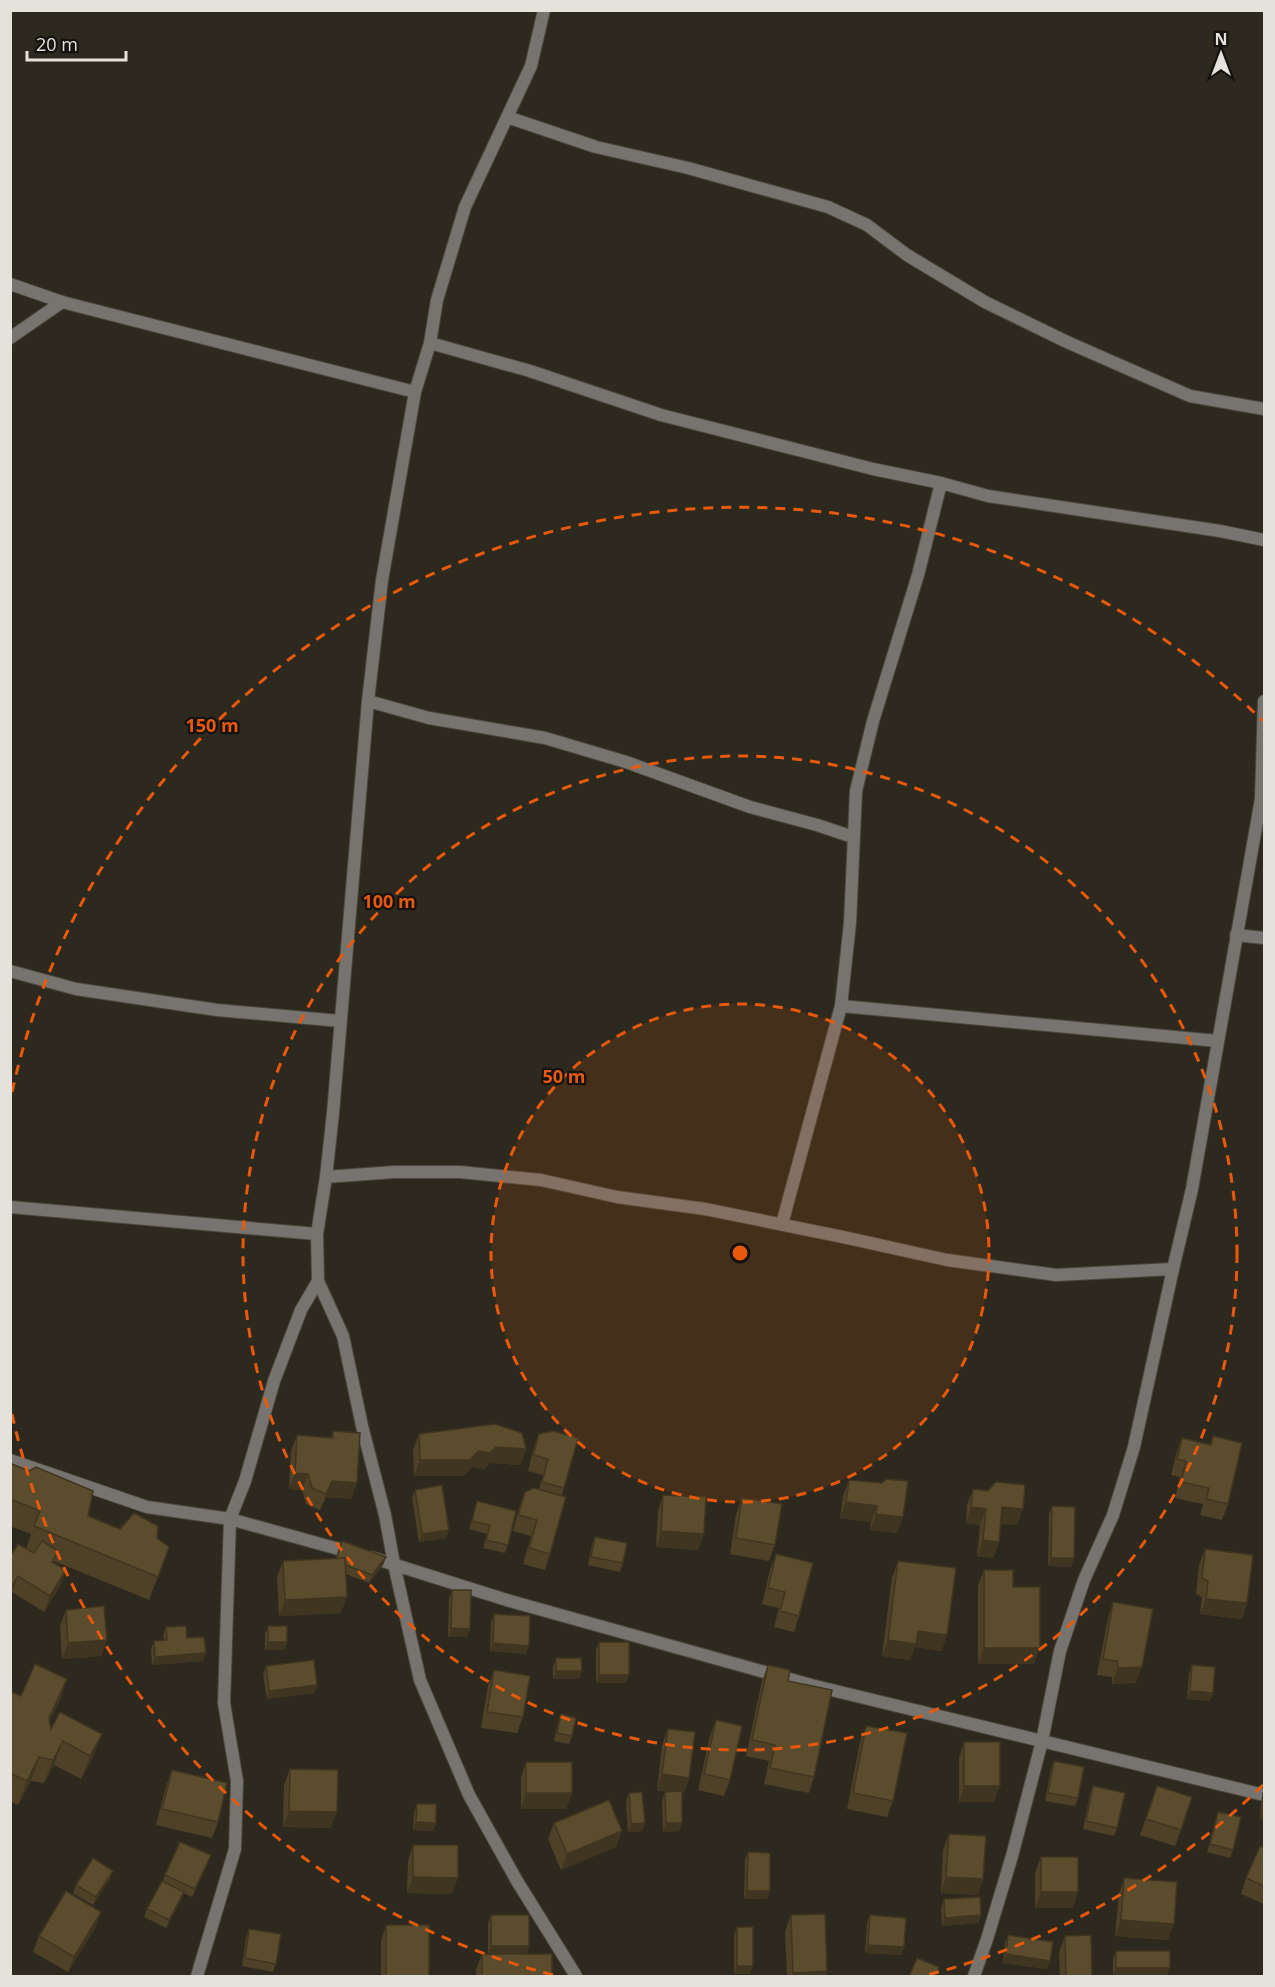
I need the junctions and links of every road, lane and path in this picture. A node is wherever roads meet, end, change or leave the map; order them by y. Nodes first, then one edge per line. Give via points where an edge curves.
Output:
1 (544, 10) edge
2 (507, 117) junction
3 (10, 284) edge
4 (62, 302) junction
5 (10, 338) edge
6 (430, 343) junction
7 (416, 392) junction
8 (1264, 409) edge
9 (941, 483) junction
10 (1264, 540) edge
11 (368, 701) junction
12 (1264, 701) edge
13 (854, 837) junction
14 (1236, 935) junction
15 (1264, 938) edge
16 (10, 971) edge
17 (841, 1006) junction
18 (340, 1021) junction
19 (1218, 1041) junction
20 (326, 1177) junction
21 (10, 1207) edge
22 (782, 1224) junction
23 (317, 1234) junction
24 (1173, 1269) junction
25 (318, 1281) junction
26 (10, 1460) edge
27 (230, 1519) junction
28 (394, 1564) junction
29 (1042, 1741) junction
30 (1264, 1795) edge
31 (197, 1977) edge
32 (576, 1977) edge
33 (974, 1977) edge

1 - 2 street via 531,66
2 - 6 street via 465,207 437,300
2 - 8 street via 596,147 828,207 867,225 907,255 986,302 1067,342 1190,396
3 - 4 street
4 - 5 street
4 - 7 street
6 - 7 street
6 - 9 street via 530,371 661,415 873,470
7 - 11 street via 382,580
9 - 10 street via 988,496
9 - 13 street via 918,575 873,721 856,791
11 - 13 street via 429,718 544,738 626,762 750,807
11 - 18 street
12 - 14 street via 1260,799
13 - 17 street
14 - 15 street
14 - 19 street
16 - 18 street via 76,989 217,1010
17 - 19 street
17 - 22 street
18 - 20 street
19 - 24 street via 1192,1189
20 - 22 street via 460,1172 541,1180 617,1197
20 - 23 street
21 - 23 street
22 - 24 street via 947,1260 1056,1275
23 - 25 street
24 - 29 street via 1134,1446 1113,1515 1084,1580 1060,1651
25 - 27 street via 301,1310 274,1381
25 - 28 street via 343,1336
26 - 27 street via 147,1507
27 - 28 street
27 - 31 street via 224,1703 237,1781 235,1849
28 - 29 street via 510,1601 800,1682
28 - 32 street via 420,1680 469,1795
29 - 30 street
29 - 33 street

